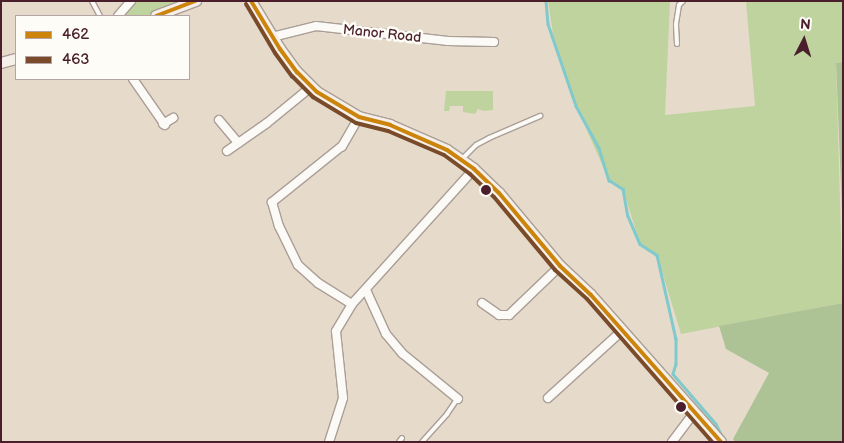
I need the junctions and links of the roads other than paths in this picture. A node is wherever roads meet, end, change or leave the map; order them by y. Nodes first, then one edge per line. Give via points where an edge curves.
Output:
1 (92, 1) edge
2 (131, 1) edge
3 (196, 1) edge
4 (251, 1) edge
5 (683, 1) edge
6 (99, 15) edge
7 (119, 15) edge
8 (159, 15) edge
9 (272, 37) junction
10 (494, 42) dead end
11 (677, 44) dead end
12 (15, 59) edge
13 (1, 63) edge
14 (134, 80) edge
15 (311, 87) junction
16 (540, 116) dead end
17 (359, 117) junction
18 (173, 118) dead end
19 (219, 120) dead end
20 (238, 143) junction
21 (227, 151) dead end
22 (462, 159) junction
23 (474, 169) junction
24 (560, 266) junction
25 (366, 290) junction
26 (482, 303) dead end
27 (352, 304) junction
28 (622, 331) junction
29 (548, 398) dead end
30 (458, 399) joint
31 (694, 413) junction
32 (329, 442) edge
33 (422, 442) edge
34 (672, 442) edge
35 (721, 442) edge

1 - 6 lane
2 - 7 street
3 - 8 main road
4 - 9 main road
5 - 11 lane via 679,5 676,24
9 - 10 street, Manor Road via 316,26 448,41
9 - 15 main road
12 - 13 main road
14 - 18 street via 164,125
15 - 17 main road via 335,105
15 - 20 street
16 - 22 lane via 476,145
17 - 22 main road via 390,125
17 - 27 street via 342,146 272,202 279,226 298,265 318,283
19 - 20 street
20 - 21 street
22 - 23 main road
23 - 24 main road
23 - 25 street
24 - 26 street via 509,315 499,315
24 - 28 main road via 582,285
25 - 27 street
25 - 30 street via 386,334 403,354
27 - 32 street via 336,331 344,398
28 - 29 street
28 - 31 main road
30 - 33 lane
31 - 34 street
31 - 35 main road

